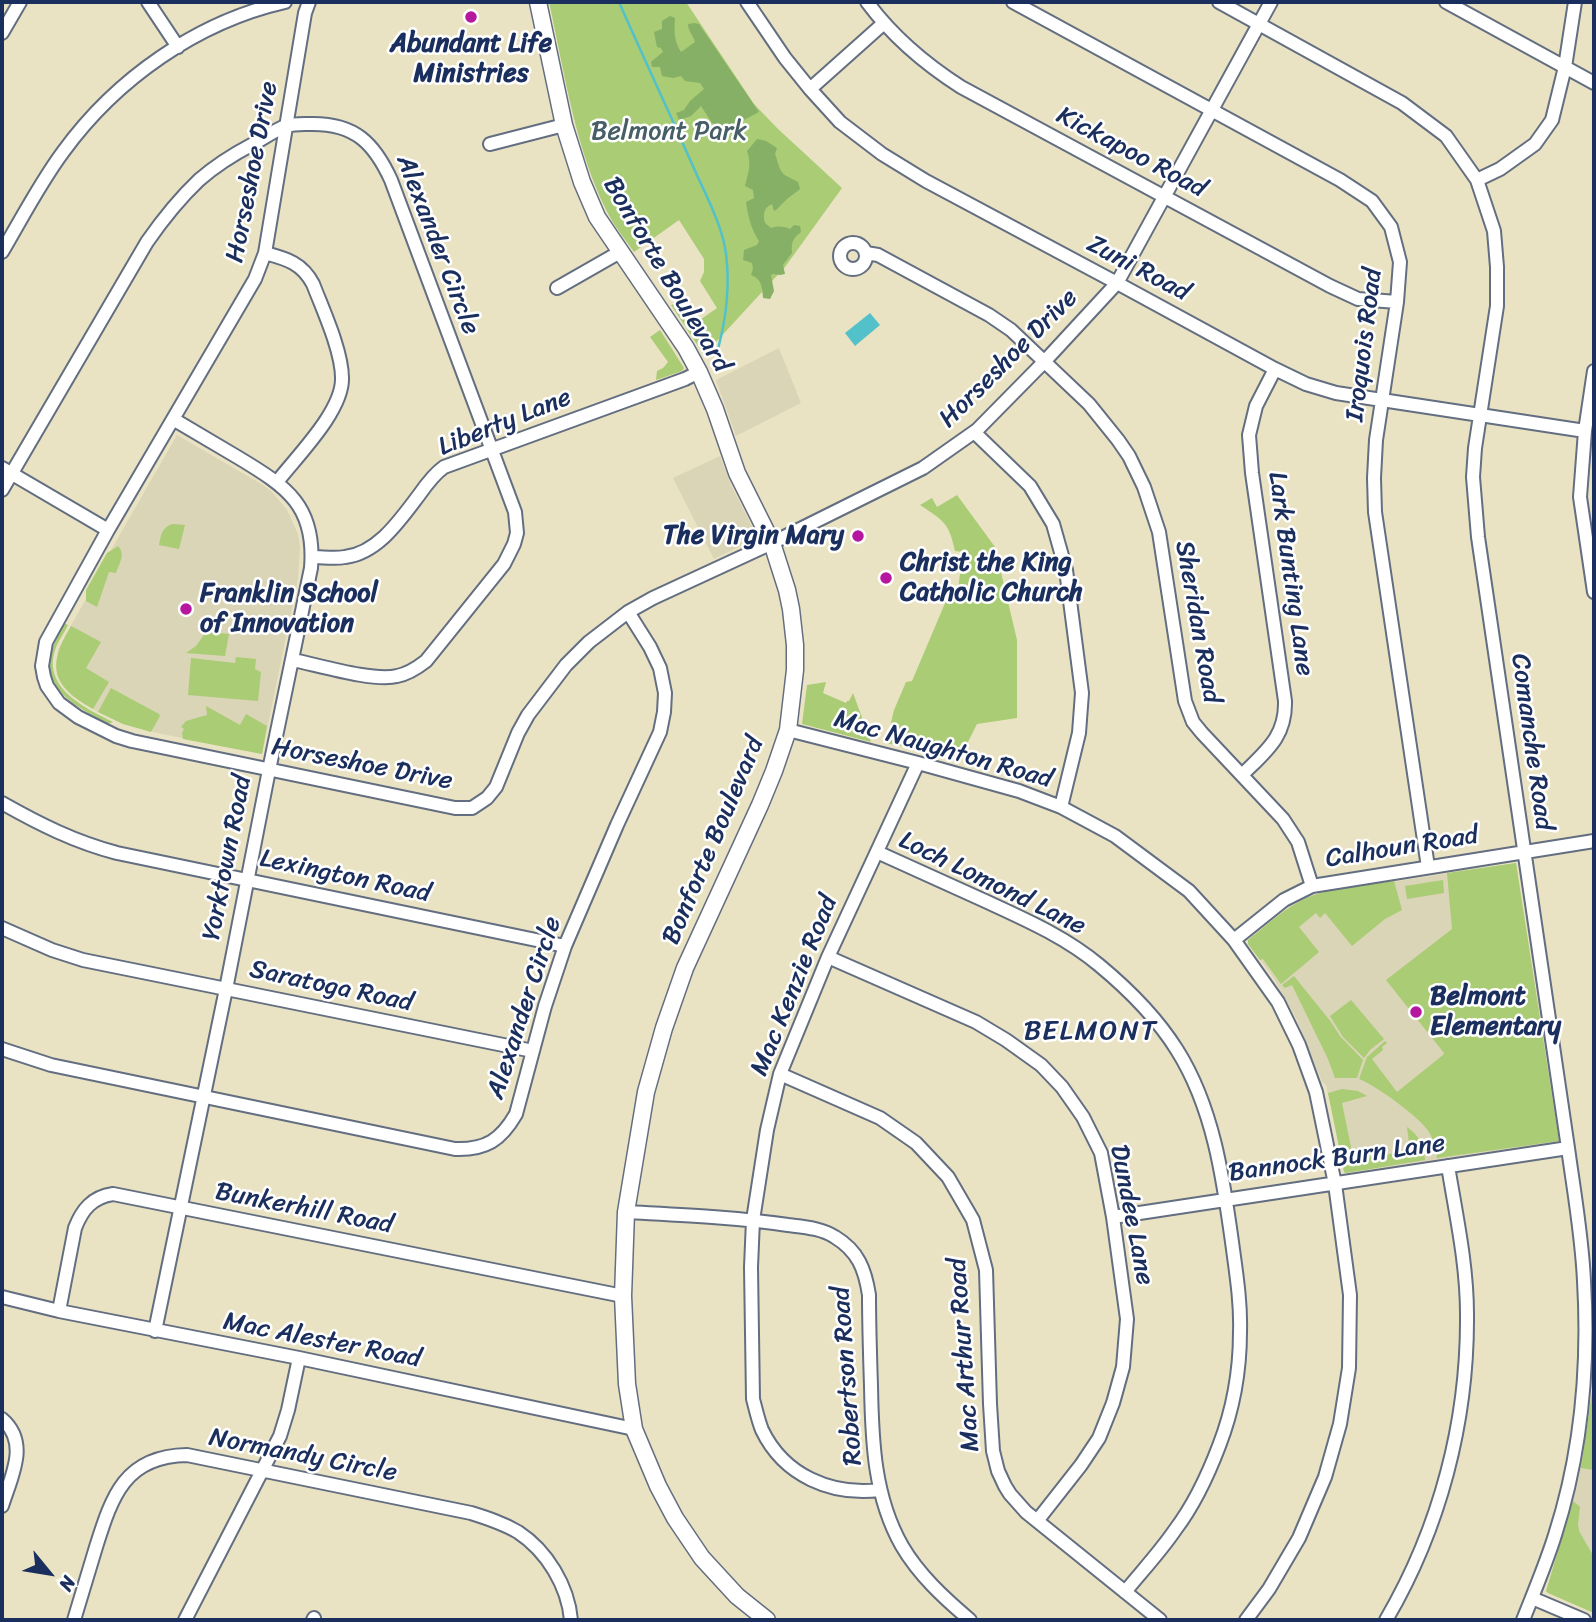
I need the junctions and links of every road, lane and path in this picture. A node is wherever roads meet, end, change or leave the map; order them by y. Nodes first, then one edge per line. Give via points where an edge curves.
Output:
1 (20, 2) edge
2 (148, 2) edge
3 (285, 2) edge
4 (309, 2) edge
5 (538, 2) edge
6 (747, 2) edge
7 (867, 2) edge
8 (1013, 2) edge
9 (1219, 2) edge
10 (1271, 2) edge
11 (1446, 2) edge
12 (1575, 2) edge
13 (884, 23) junction
14 (1259, 24) junction
15 (2, 33) edge
16 (178, 47) junction
17 (1565, 67) junction
18 (1594, 83) edge
19 (810, 89) junction
20 (1212, 110) junction
21 (287, 125) junction
22 (564, 125) junction
23 (490, 145) dead end
24 (1477, 180) junction
25 (1165, 197) junction
26 (2, 252) edge
27 (620, 252) junction
28 (265, 253) junction
29 (866, 253) dead end
30 (1117, 283) junction
31 (557, 288) dead end
32 (1397, 302) junction
33 (1044, 362) junction
34 (1275, 369) junction
35 (1594, 371) edge
36 (699, 372) junction
37 (1381, 401) junction
38 (1480, 415) junction
39 (173, 419) junction
40 (1585, 431) junction
41 (974, 432) junction
42 (491, 450) junction
43 (6, 471) edge
44 (276, 482) junction
45 (2, 490) edge
46 (108, 530) junction
47 (772, 543) junction
48 (312, 557) junction
49 (1594, 592) edge
50 (628, 612) junction
51 (293, 660) junction
52 (788, 730) junction
53 (918, 763) junction
54 (269, 769) junction
55 (1242, 775) junction
56 (2, 803) edge
57 (1061, 807) junction
58 (1594, 841) edge
59 (877, 852) junction
60 (1524, 852) junction
61 (1428, 867) junction
62 (247, 881) junction
63 (1312, 886) junction
64 (2, 928) edge
65 (1234, 940) junction
66 (565, 946) junction
67 (828, 957) junction
68 (226, 989) junction
69 (2, 1049) edge
70 (533, 1051) junction
71 (780, 1074) junction
72 (204, 1096) junction
73 (1568, 1148) junction
74 (1448, 1166) junction
75 (1335, 1184) junction
76 (1226, 1199) junction
77 (180, 1208) junction
78 (626, 1212) junction
79 (1113, 1217) junction
80 (753, 1220) junction
81 (622, 1296) junction
82 (2, 1297) edge
83 (59, 1311) junction
84 (155, 1331) junction
85 (299, 1358) junction
86 (1589, 1376) edge
87 (2, 1419) edge
88 (634, 1429) junction
89 (263, 1471) junction
90 (880, 1490) junction
91 (2, 1506) edge
92 (1037, 1521) junction
93 (1125, 1592) junction
94 (1532, 1598) junction
95 (74, 1620) edge
96 (185, 1620) edge
97 (570, 1620) edge
98 (767, 1620) edge
99 (970, 1620) edge
100 (1160, 1620) edge
101 (1246, 1620) edge
102 (1386, 1620) edge
103 (1523, 1620) edge
104 (1584, 1620) edge

1 - 15 street
2 - 16 street
3 - 16 street via 237,16
4 - 21 street, Horseshoe Drive
5 - 22 main road, Bonforte Boulevard
6 - 19 street, Zuni Road
7 - 13 street, Kickapoo Road
8 - 20 street, Iroquois Road
9 - 14 street, Comanche Road
10 - 14 street, Horseshoe Drive
11 - 17 street
12 - 17 street
13 - 19 street
13 - 25 street, Kickapoo Road via 919,58 961,87
14 - 20 street, Horseshoe Drive
14 - 24 street, Comanche Road via 1402,103 1446,136
16 - 26 street via 124,86 80,130 48,173
17 - 18 street
17 - 24 street via 1552,120 1535,144
19 - 30 street, Zuni Road via 840,122 882,154
20 - 25 street, Horseshoe Drive
20 - 32 street, Iroquois Road via 1372,201 1391,227 1400,262
21 - 28 street, Horseshoe Drive
21 - 42 street, Alexander Circle via 342,128 366,142 382,161
21 - 43 street, Alexander Circle via 220,164 163,219
22 - 23 street
22 - 27 main road, Bonforte Boulevard via 597,217
24 - 38 street, Comanche Road via 1494,231 1497,267 1497,306
25 - 30 street, Horseshoe Drive
25 - 32 street, Kickapoo Road via 1358,299
27 - 31 street
27 - 36 main road, Bonforte Boulevard
28 - 39 street, Horseshoe Drive via 256,279
28 - 44 street via 293,262 308,274 339,355 342,376 326,420
29 - 33 street, Sheridan Road via 878,255 989,315
30 - 33 street, Horseshoe Drive
30 - 34 street, Zuni Road
32 - 37 street, Iroquois Road
33 - 41 street, Horseshoe Drive
33 - 55 street, Sheridan Road via 1103,419 1129,456 1159,532 1188,712
34 - 37 street, Zuni Road via 1306,384
34 - 55 street, Lark Bunting Lane via 1256,406 1249,435 1285,715 1273,744
35 - 40 street
36 - 42 street, Liberty Lane
36 - 47 main road, Bonforte Boulevard via 737,473
37 - 38 street, Zuni Road
37 - 61 street, Iroquois Road via 1375,512
38 - 40 street, Zuni Road
38 - 60 street, Comanche Road via 1474,502
39 - 44 street, Yorktown Road
39 - 46 street, Horseshoe Drive
40 - 49 street via 1580,497
41 - 47 street, Horseshoe Drive via 923,468
41 - 57 street via 1030,486 1053,524 1066,569 1082,693 1079,733
42 - 48 street, Liberty Lane via 440,470 385,536 359,554
42 - 51 street, Alexander Circle via 515,512 514,544 504,564 426,661 387,678
43 - 45 street, Alexander Circle
43 - 46 street
44 - 48 street, Yorktown Road via 303,511
46 - 54 street, Horseshoe Drive via 46,642 42,666 52,695 78,717 116,736
47 - 50 street, Horseshoe Drive
47 - 52 main road, Bonforte Boulevard via 787,590 794,637
48 - 51 street, Yorktown Road
50 - 54 street, Horseshoe Drive via 566,665 528,715 496,787 472,808
50 - 66 street, Alexander Circle via 660,668 664,712 660,732
51 - 54 street, Yorktown Road
52 - 53 street, Mac Naughton Road
52 - 78 main road, Bonforte Boulevard via 760,805 685,968 664,1028 646,1092
53 - 57 street, Mac Naughton Road
53 - 59 street, Mac Kenzie Road
54 - 62 street, Yorktown Road
55 - 63 street, Sheridan Road via 1293,834
56 - 62 street, Lexington Road via 50,830 98,848
57 - 65 street, Mac Naughton Road via 1148,859 1189,891
58 - 60 street, Calhoun Road
59 - 67 street, Mac Kenzie Road
59 - 76 street, Loch Lomond Lane via 1060,937 1124,987 1177,1050 1199,1092
60 - 61 street, Calhoun Road
60 - 73 street, Comanche Road
61 - 63 street, Calhoun Road
62 - 66 street, Lexington Road
62 - 68 street, Yorktown Road
63 - 65 street, Calhoun Road via 1284,900
64 - 68 street, Saratoga Road via 83,960
65 - 75 street, Mac Naughton Road via 1278,1002 1299,1045 1316,1092
66 - 70 street, Alexander Circle
67 - 71 street, Mac Kenzie Road
67 - 79 street, Dundee Lane via 976,1023 1041,1065 1083,1117 1101,1153
68 - 70 street, Saratoga Road
68 - 72 street, Yorktown Road
69 - 72 street, Alexander Circle via 51,1065
70 - 72 street, Alexander Circle via 516,1114 499,1137 480,1148 455,1149
71 - 80 street, Mac Kenzie Road
71 - 92 street, Mac Arthur Road via 880,1118 916,1143 948,1178 973,1220 986,1270 993,1451 1010,1494
72 - 77 street, Yorktown Road
73 - 74 street, Bannock Burn Lane
73 - 86 street, Comanche Road via 1582,1248
74 - 75 street, Bannock Burn Lane
74 - 102 street via 1464,1261 1467,1315 1458,1428 1429,1534
75 - 76 street, Bannock Burn Lane
75 - 101 street, Mac Naughton Road via 1350,1296 1349,1368 1340,1424 1325,1477 1299,1538
76 - 79 street, Bannock Burn Lane
76 - 93 street, Loch Lomond Lane via 1240,1305 1235,1389 1198,1493 1176,1529
77 - 81 street, Bunkerhill Road
77 - 83 street, Bunkerhill Road via 121,1195 95,1199 75,1228
77 - 84 street, Yorktown Road
78 - 80 street, Robertson Road
78 - 81 main road, Bonforte Boulevard
79 - 92 street, Dundee Lane via 1127,1320 1123,1367 1099,1438
80 - 90 street, Robertson Road via 821,1230 842,1242 861,1263 869,1295 871,1415
80 - 90 street, Mac Kenzie Road via 753,1399 763,1433 792,1468 820,1484 850,1492
81 - 88 main road, Bonforte Boulevard
82 - 83 street, Mac Alester Road
83 - 84 street, Mac Alester Road
84 - 85 street, Mac Alester Road
85 - 88 street, Mac Alester Road
85 - 89 street via 285,1424
86 - 94 street, Comanche Road via 1555,1536
87 - 91 street via 17,1439 18,1452
88 - 98 main road, Bonforte Boulevard via 657,1486 702,1558
89 - 95 street, Normandy Circle via 187,1455 160,1459 138,1469 120,1487 108,1509
89 - 96 street
89 - 97 street, Normandy Circle via 471,1513 506,1525 531,1542 552,1568
90 - 99 street, Robertson Road via 903,1547 943,1598
92 - 93 street, Mac Arthur Road
93 - 100 street, Mac Arthur Road
94 - 103 street, Comanche Road
94 - 104 street

